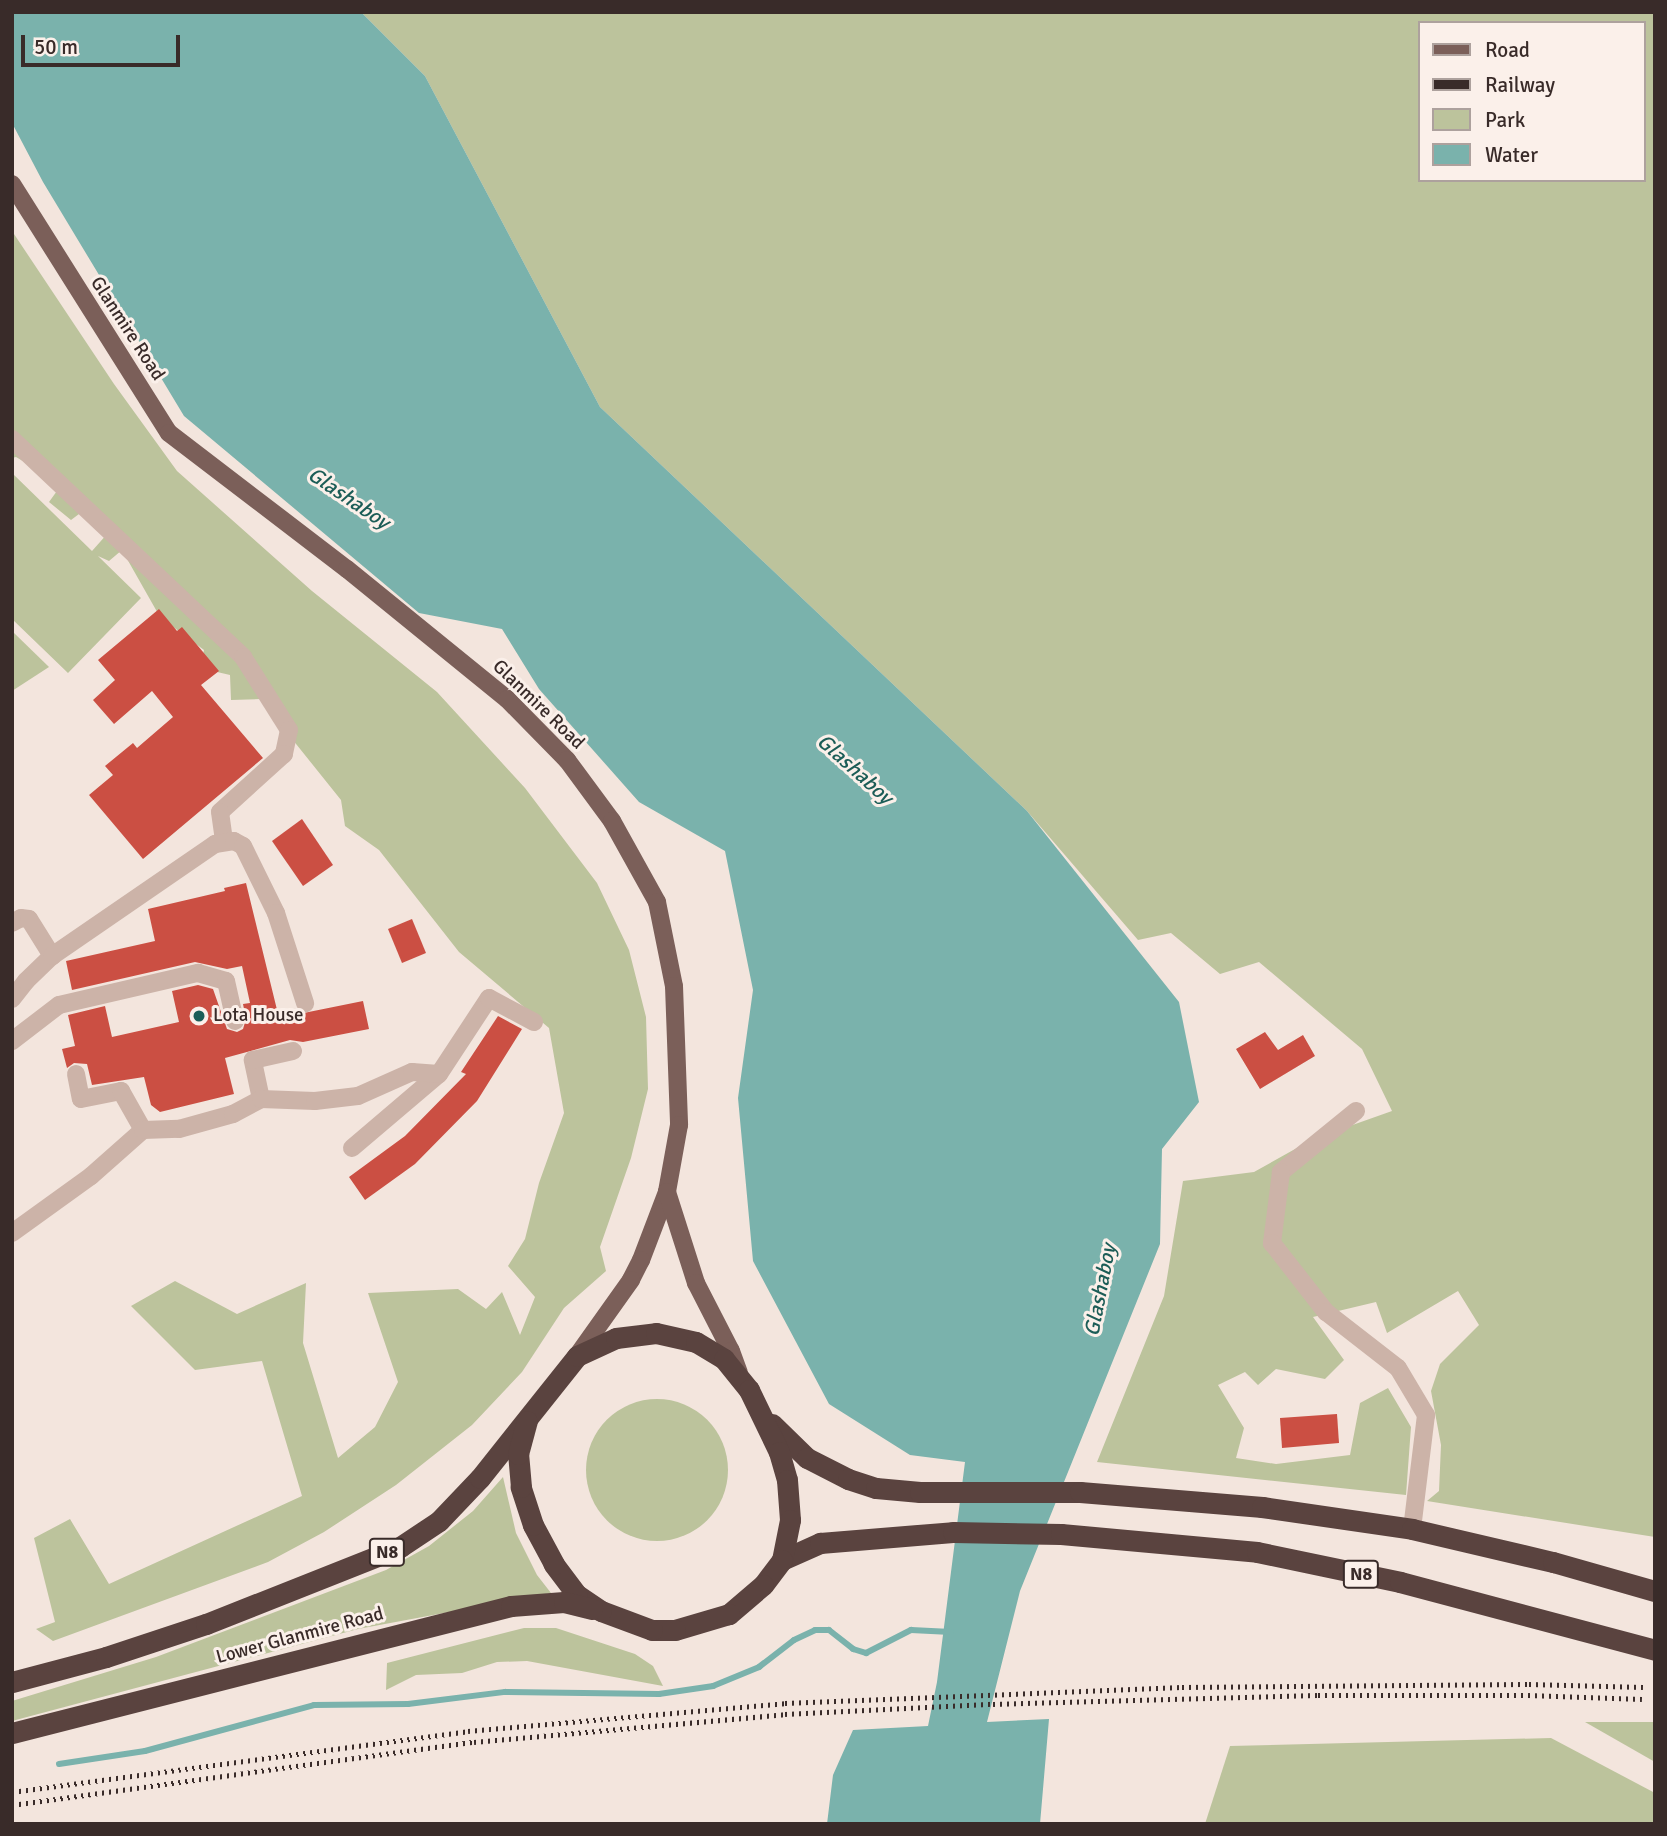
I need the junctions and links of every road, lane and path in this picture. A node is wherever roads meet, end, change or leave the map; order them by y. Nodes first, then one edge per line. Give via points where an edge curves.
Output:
1 (12, 184) edge
2 (12, 439) edge
3 (224, 841) junction
4 (12, 923) edge
5 (52, 956) junction
6 (12, 999) edge
7 (305, 1003) dead end
8 (235, 1021) dead end
9 (534, 1022) dead end
10 (12, 1041) edge
11 (293, 1051) dead end
12 (76, 1074) dead end
13 (439, 1074) junction
14 (261, 1099) junction
15 (1356, 1111) dead end
16 (143, 1130) junction
17 (352, 1148) dead end
18 (667, 1192) junction
19 (12, 1233) edge
20 (577, 1356) junction
21 (742, 1381) junction
22 (763, 1416) junction
23 (527, 1421) junction
24 (1412, 1529) junction
25 (782, 1560) junction
26 (1615, 1578) junction
27 (1655, 1581) edge
28 (1655, 1591) edge
29 (601, 1611) junction
30 (1655, 1650) edge
31 (16, 1676) edge
32 (12, 1733) edge

1 - 18 main road, Glanmire Road via 169,433 508,699 567,760 612,821 657,902 674,986 679,1125
2 - 3 lane via 243,657 289,730 284,754 220,812
3 - 5 lane
3 - 7 lane via 243,846 276,913
4 - 5 lane via 29,919
5 - 6 lane
8 - 10 lane via 226,981 198,973 59,1005
9 - 13 lane via 489,998
11 - 14 lane via 253,1060
12 - 16 lane via 81,1099 121,1091
13 - 14 lane via 412,1072 358,1096 315,1101
13 - 17 lane
14 - 16 lane via 233,1114 180,1129
15 - 24 lane via 1281,1172 1272,1243 1326,1312 1398,1368 1426,1415
16 - 19 lane via 91,1176
18 - 20 main road, Glanmire Road via 631,1280
18 - 21 main road via 696,1283
20 - 21 highway, N8 via 616,1338 656,1333 696,1342 724,1359
20 - 23 highway, N8
21 - 22 highway, N8
22 - 24 highway, N8 via 807,1458 862,1485 896,1491 1080,1492 1262,1507
22 - 25 highway, N8 via 788,1480 790,1520
23 - 29 highway, N8 via 518,1454 533,1525 577,1595
23 - 31 highway, Lower Glanmire Road / N8 via 439,1521 400,1547 206,1624 106,1657
24 - 26 highway, N8
25 - 29 highway, N8 via 729,1614 675,1630 652,1630
25 - 30 highway, N8 via 829,1542 953,1532 1061,1534 1257,1552 1400,1582
26 - 27 highway
26 - 28 highway
29 - 32 highway, Lower Glanmire Road / N8 via 564,1602 511,1606

